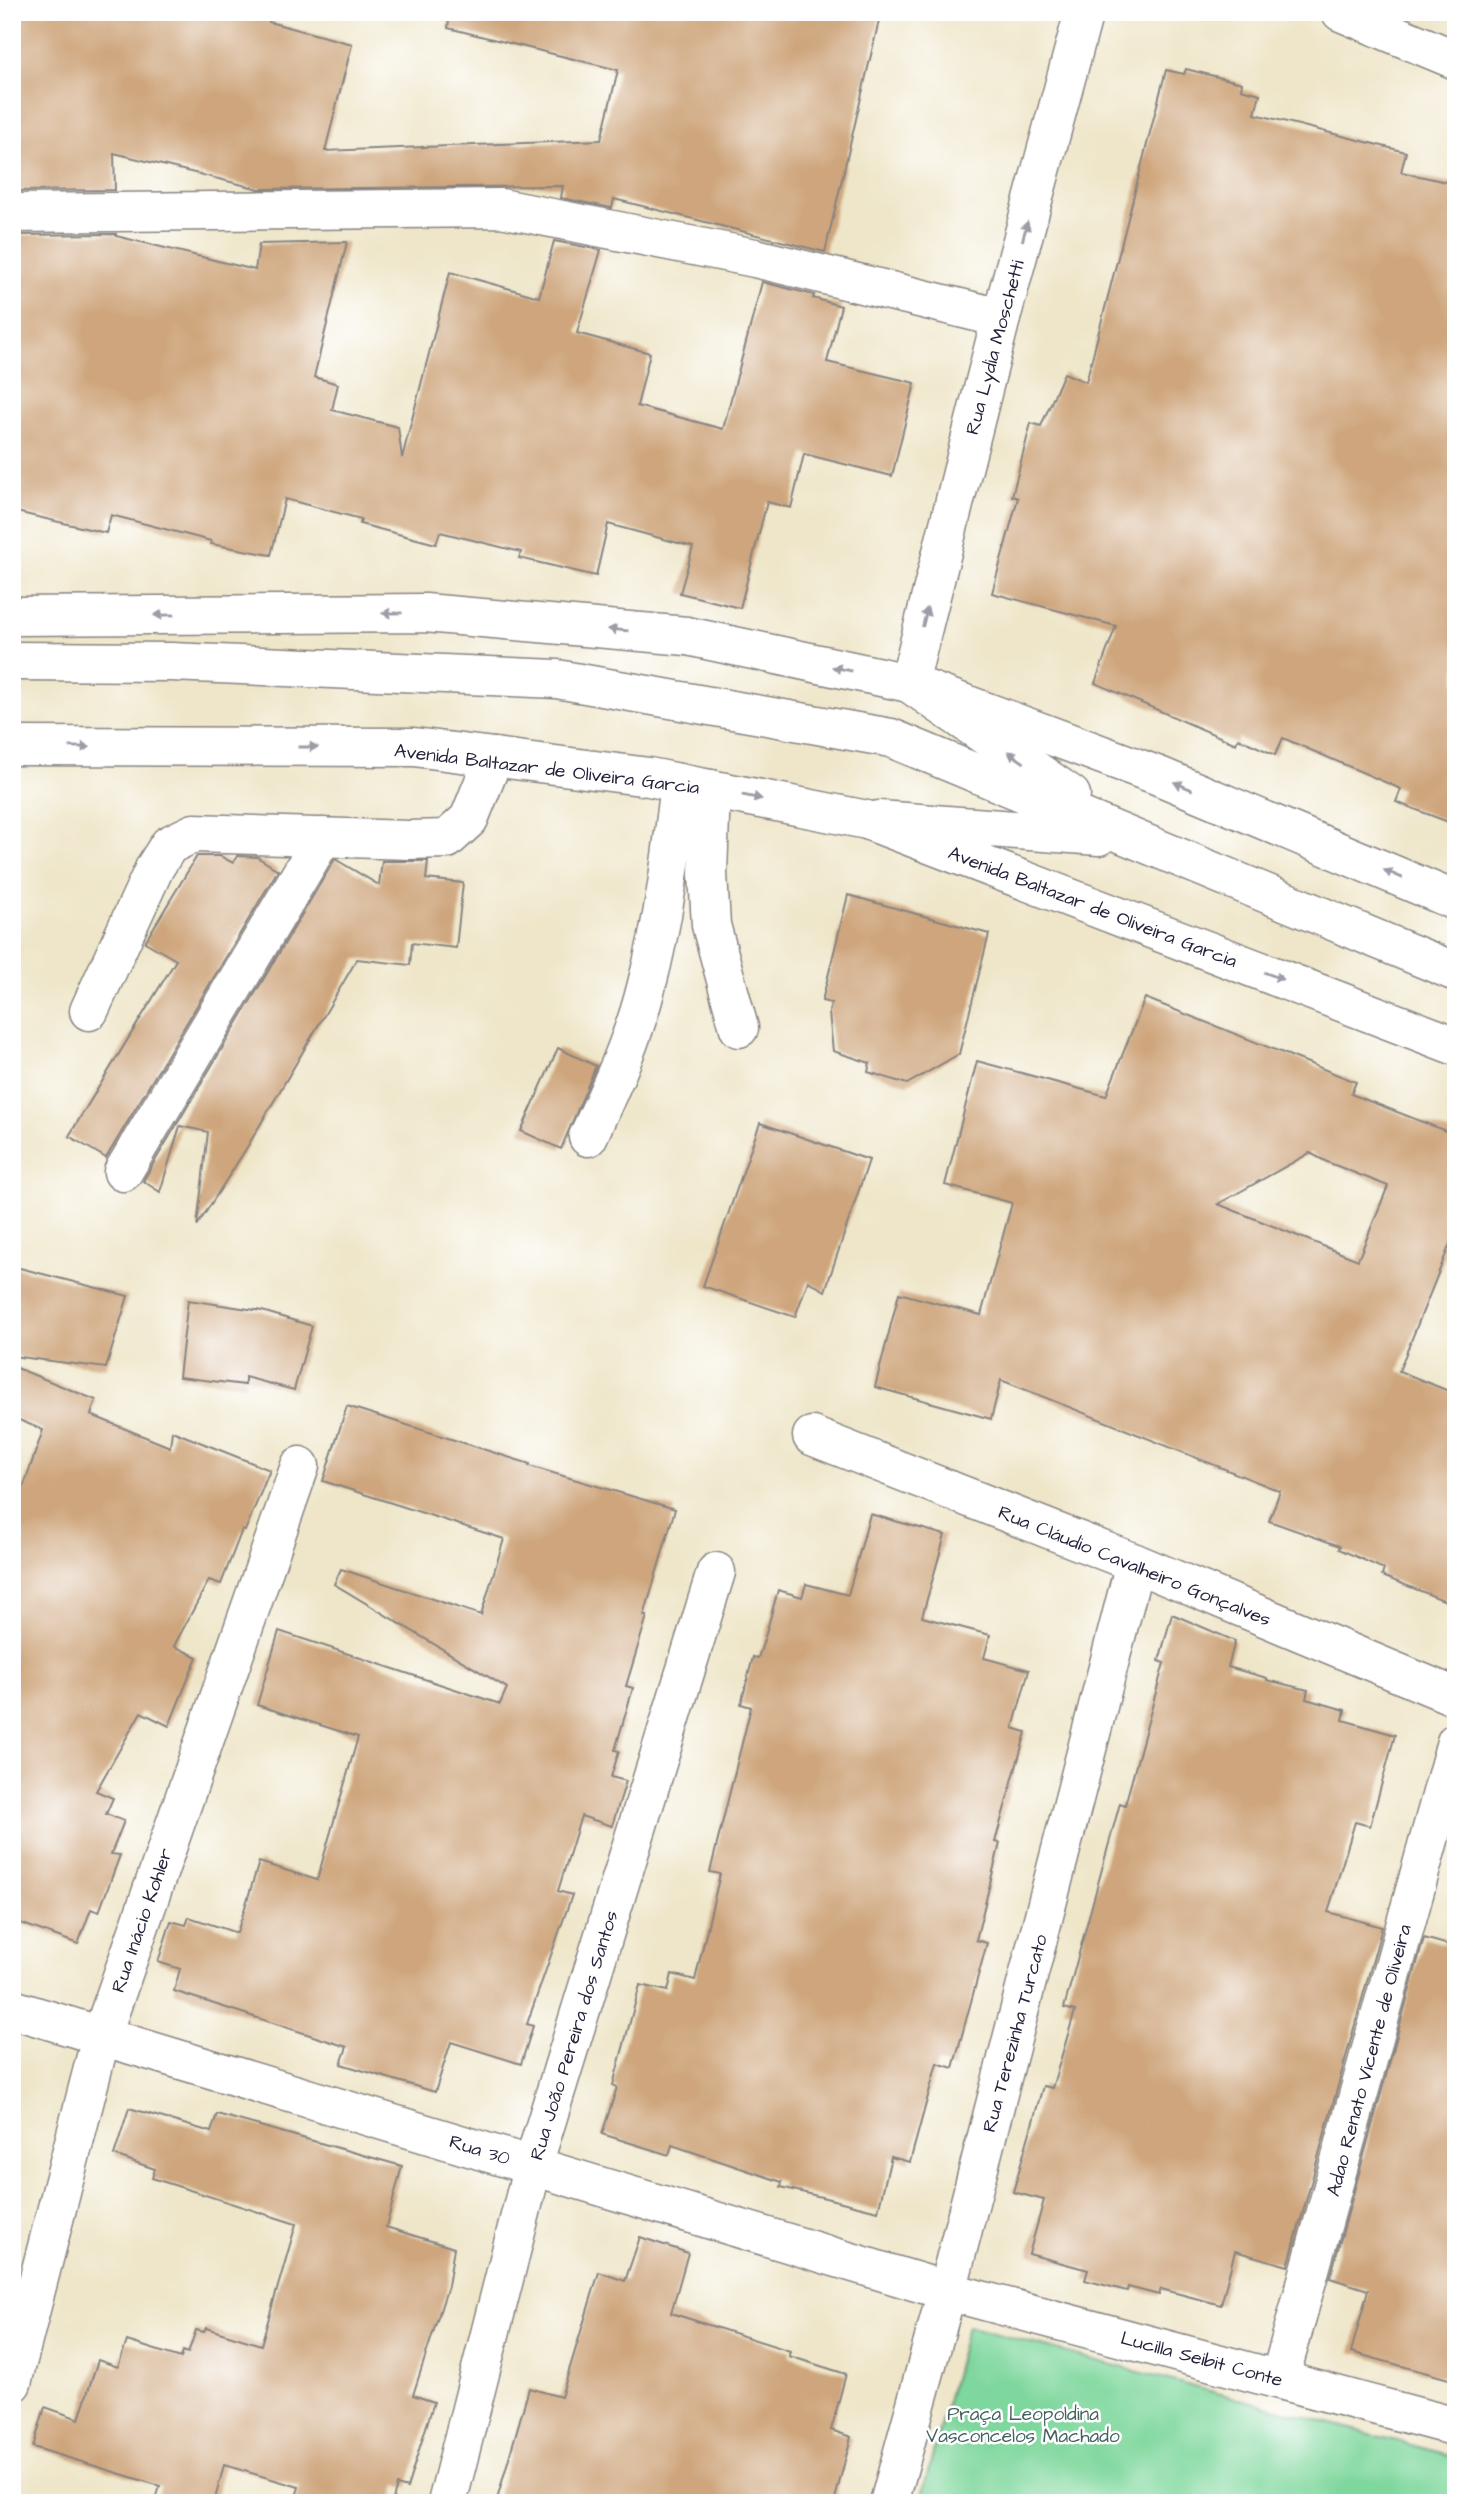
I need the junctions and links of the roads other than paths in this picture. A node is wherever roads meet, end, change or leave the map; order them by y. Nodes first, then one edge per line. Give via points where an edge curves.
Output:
1 (1084, 12) edge
2 (1341, 12) edge
3 (1456, 60) edge
4 (12, 212) edge
5 (1001, 318) junction
6 (12, 616) edge
7 (12, 661) edge
8 (909, 683) junction
9 (12, 746) edge
10 (494, 757) junction
11 (696, 786) junction
12 (867, 820) junction
13 (323, 837) junction
14 (1132, 838) junction
15 (1456, 901) edge
16 (1456, 972) edge
17 (89, 1011) dead end
18 (739, 1028) dead end
19 (1456, 1046) edge
20 (588, 1137) dead end
21 (123, 1172) dead end
22 (813, 1436) dead end
23 (300, 1466) dead end
24 (1135, 1563) junction
25 (716, 1572) dead end
26 (1456, 1697) edge
27 (1456, 1742) edge
28 (12, 2009) edge
29 (101, 2037) junction
30 (533, 2165) junction
31 (947, 2291) junction
32 (1280, 2378) junction
33 (12, 2383) edge
34 (1456, 2427) edge
35 (447, 2503) edge
36 (889, 2503) edge

5 -> 1 street, Rua Lydia Moschetti
2 - 3 street
4 - 5 street via 501,208 755,258
8 -> 5 street, Rua Lydia Moschetti
8 -> 6 street via 687,636 425,612
7 - 14 street via 171,662 557,679 891,738
14 -> 8 street
15 -> 8 street via 1159,776
9 -> 10 street, Avenida Baltazar de Oliveira Garcia via 414,747
10 - 11 street, Avenida Baltazar de Oliveira Garcia
10 - 13 street via 470,819 447,839
11 -> 12 street, Avenida Baltazar de Oliveira Garcia
11 - 18 street via 710,925
11 - 20 street via 669,877 646,989 628,1046
12 - 14 street
12 -> 19 street, Avenida Baltazar de Oliveira Garcia
13 - 17 street via 194,833 169,845
13 - 21 street
14 - 16 street
22 - 24 street, Rua Cláudio Cavalheiro Gonçalves
23 - 29 street, Rua Inácio Kohler
24 - 26 street, Rua Cláudio Cavalheiro Gonçalves
24 - 31 street, Rua Terezinha Turcato
25 - 30 street, Rua João Pereira dos Santos
27 - 32 street, Adao Renato Vicente de Oliveira
28 - 29 street, Rua 30
29 - 30 street, Rua 30
29 - 33 street, Rua Inácio Kohler
30 - 31 street, Rua 30
30 - 35 street, Rua João Pereira dos Santos
31 - 32 street, Lucilla Seibit Conte
31 - 36 street, Rua Terezinha Turcato
32 - 34 street, Lucilla Seibit Conte

